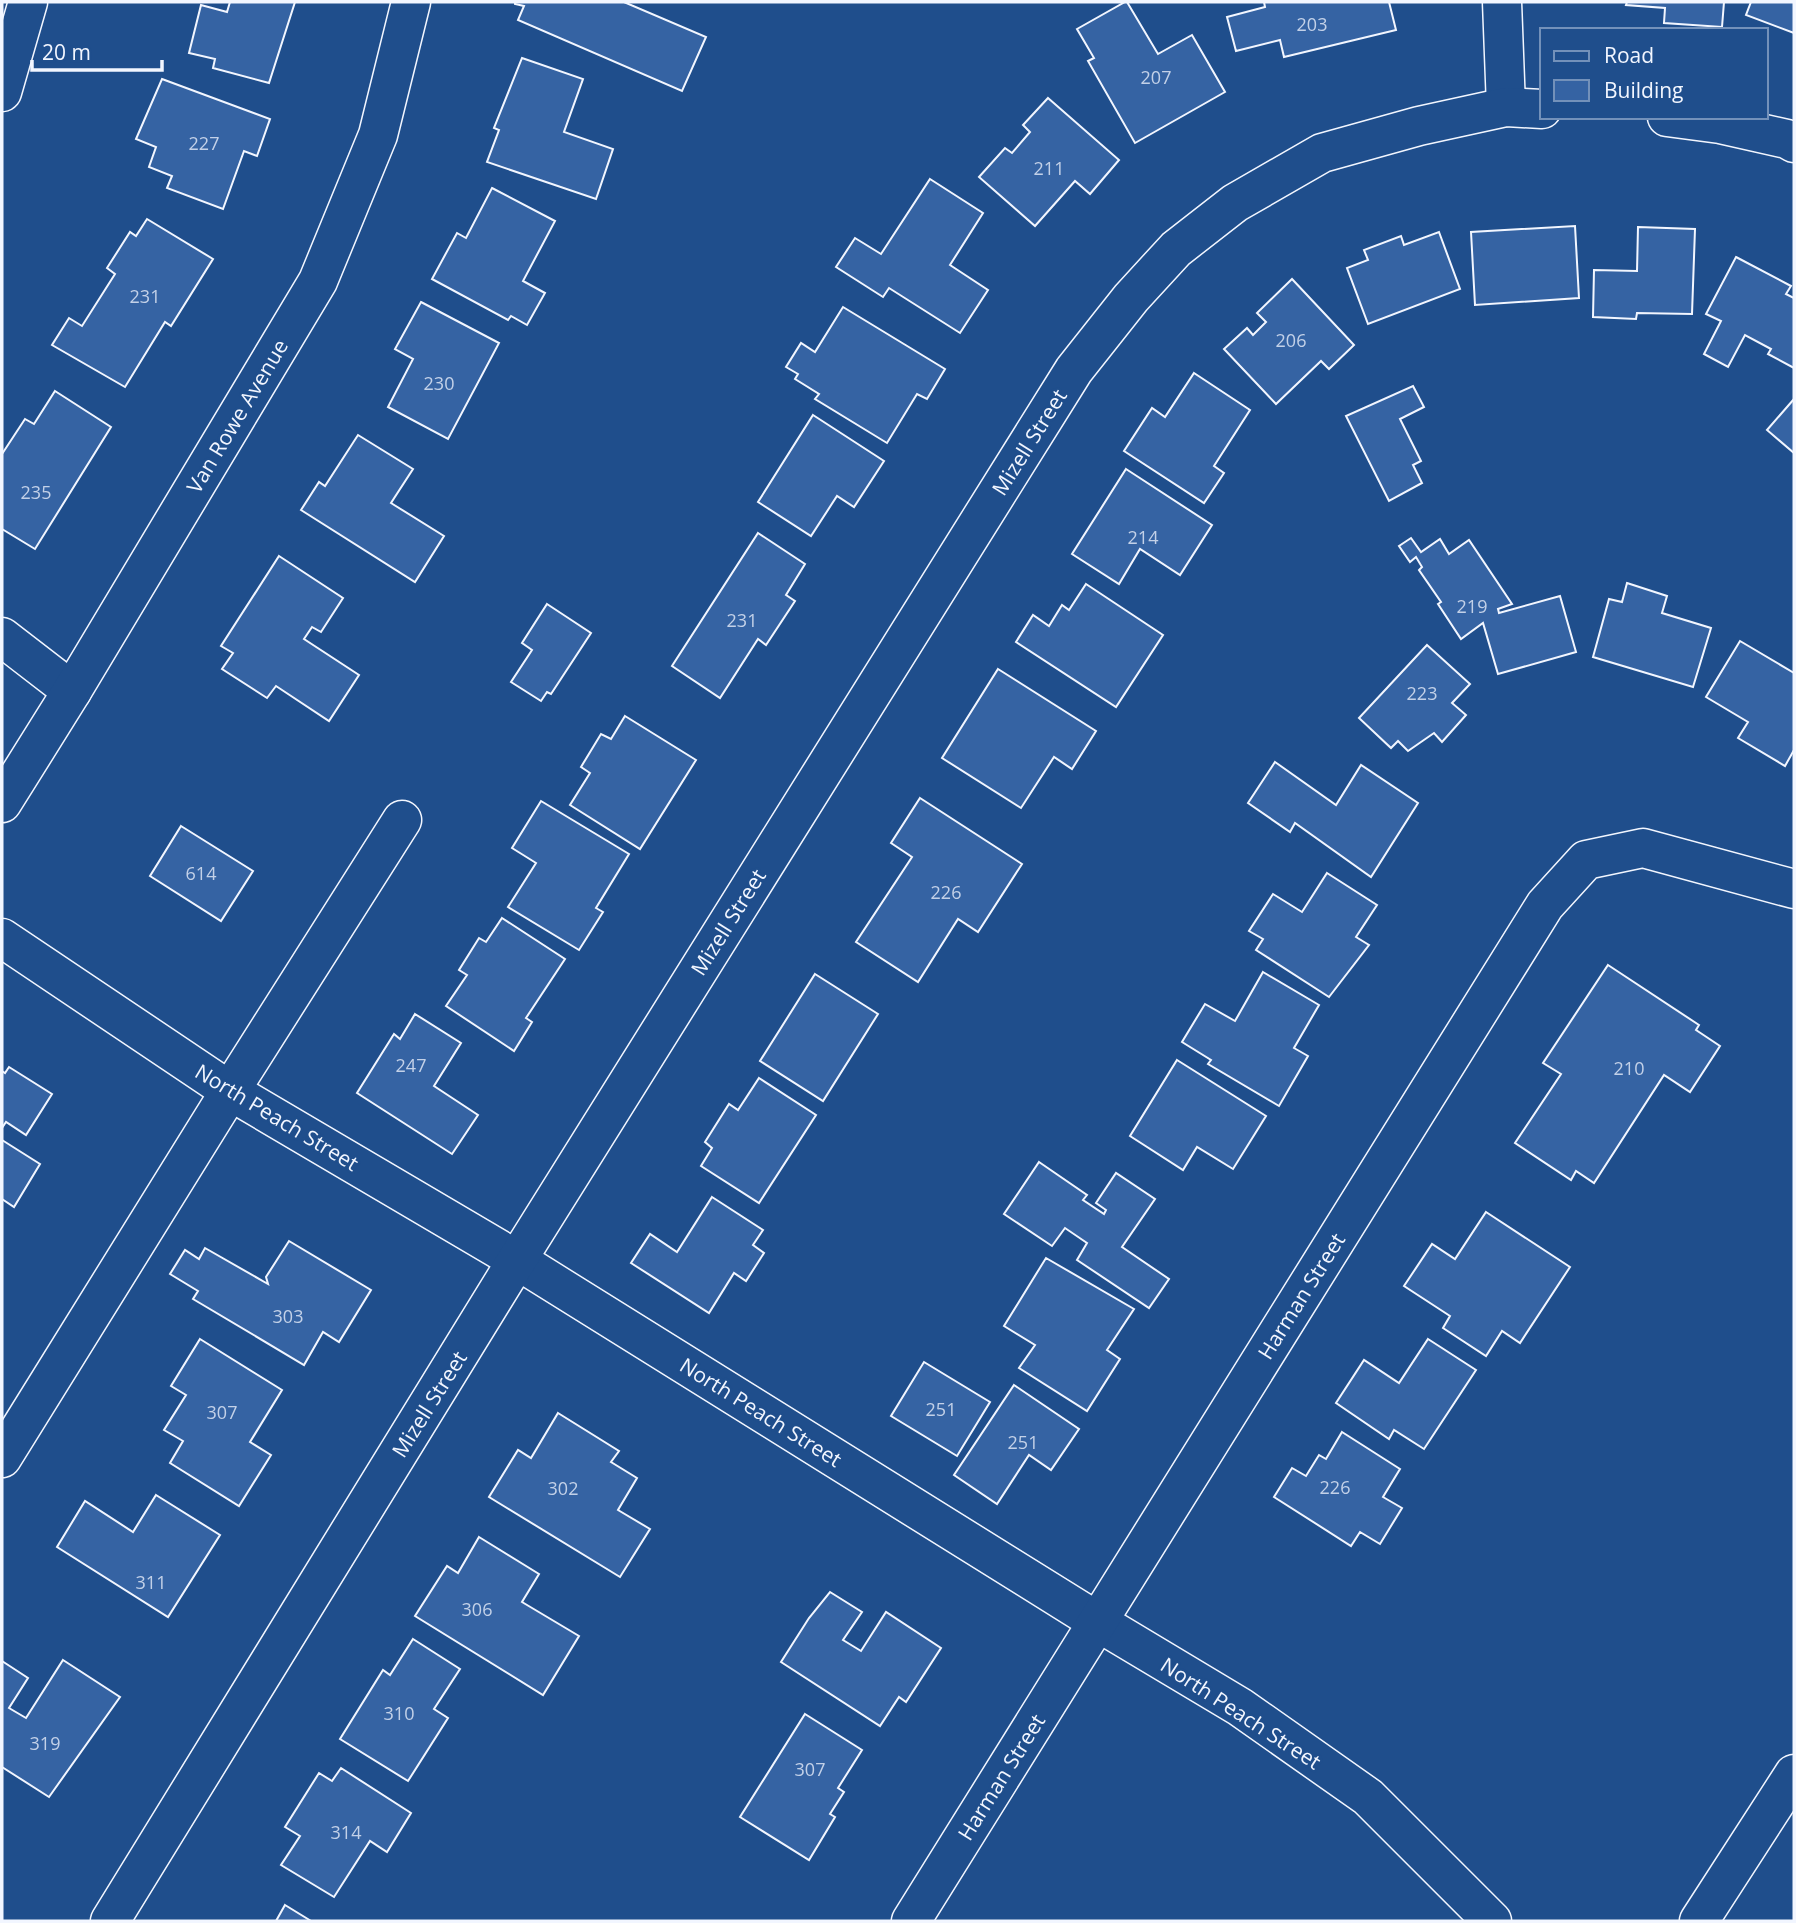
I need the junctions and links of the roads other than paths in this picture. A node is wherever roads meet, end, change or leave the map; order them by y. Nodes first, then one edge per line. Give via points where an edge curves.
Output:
1 (28, 2) edge
2 (411, 2) edge
3 (1502, 2) edge
4 (2, 92) edge
5 (1524, 108) edge
6 (1682, 119) edge
7 (1794, 143) edge
8 (2, 637) edge
9 (72, 691) junction
10 (2, 803) edge
11 (402, 820) dead end
12 (1794, 889) edge
13 (2, 938) edge
14 (230, 1091) junction
15 (517, 1260) junction
16 (2, 1458) edge
17 (1098, 1622) junction
18 (1794, 1774) edge
19 (110, 1921) edge
20 (911, 1921) edge
21 (1492, 1921) edge
22 (1699, 1921) edge

1 - 4 street
2 - 9 street, Van Rowe Avenue via 378,135 318,281
3 - 5 street
5 - 15 street, Mizell Street via 1419,126 1322,153 1235,203 1176,249 1131,298 1074,370
6 - 7 street
8 - 9 street
9 - 10 street, Van Rowe Avenue
11 - 14 street
12 - 17 street, Harman Street via 1643,848 1586,860 1545,905
13 - 14 street, North Peach Street
14 - 15 street, North Peach Street
14 - 16 street
15 - 17 street, North Peach Street
15 - 19 street, Mizell Street
17 - 20 street, Harman Street
17 - 21 street, North Peach Street via 1240,1707 1368,1797
18 - 22 street

